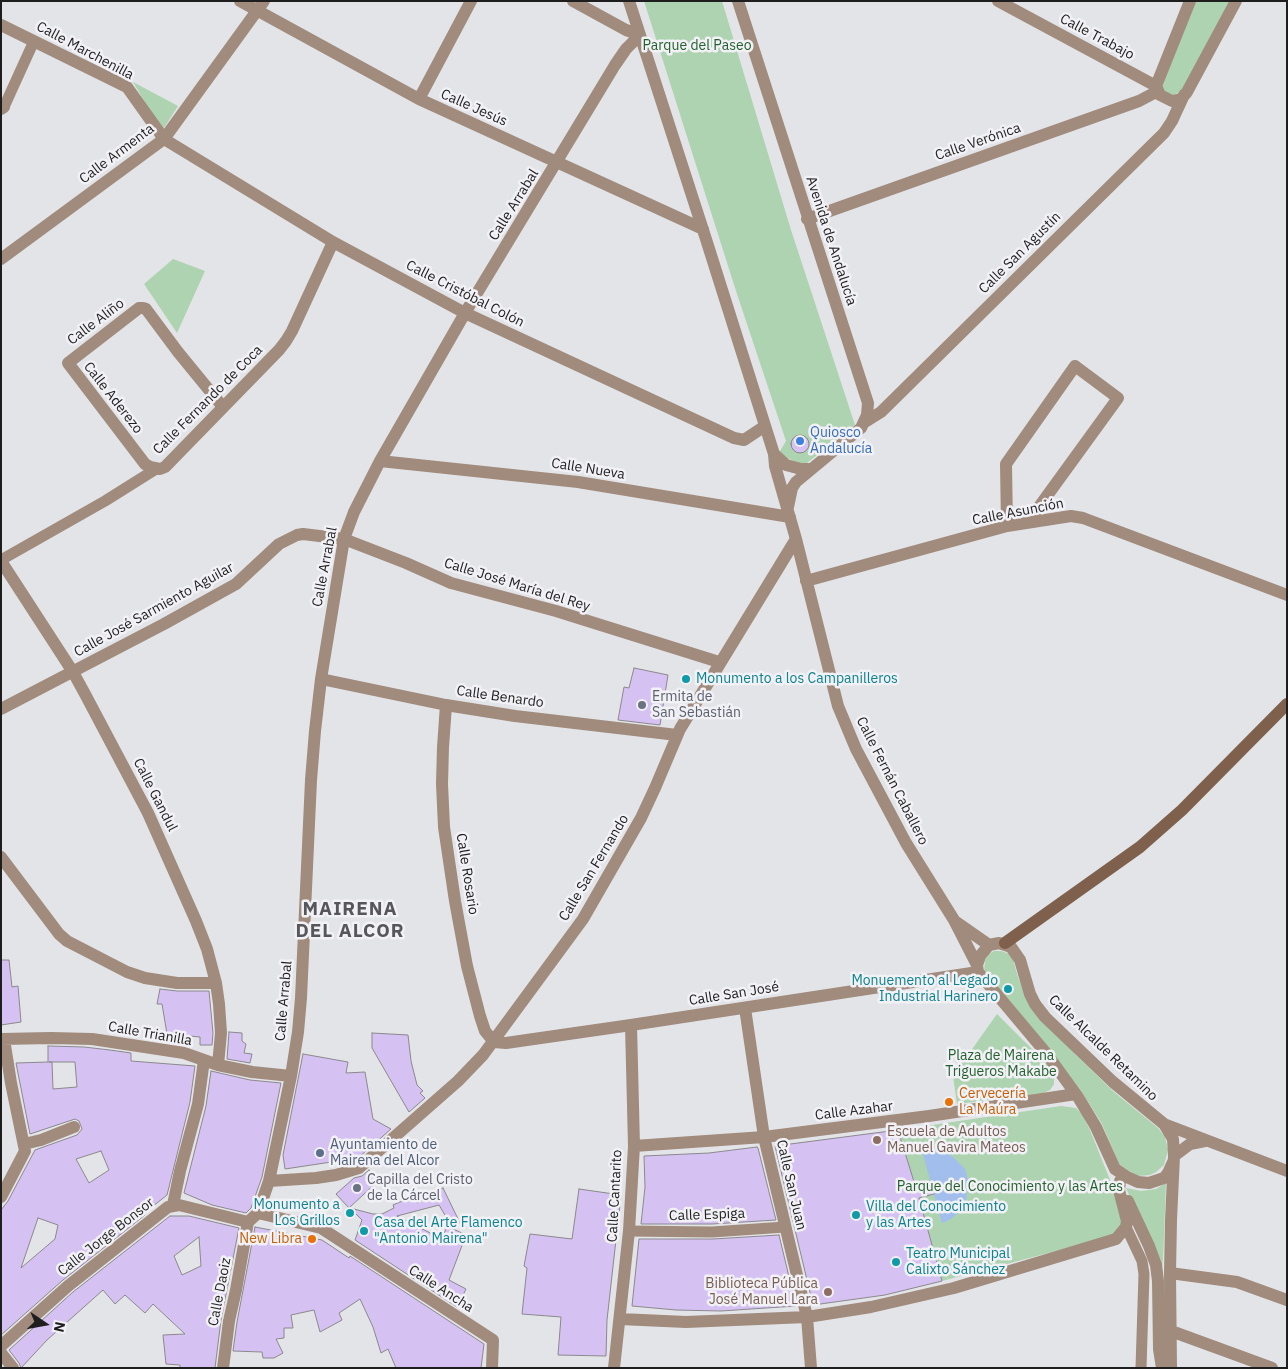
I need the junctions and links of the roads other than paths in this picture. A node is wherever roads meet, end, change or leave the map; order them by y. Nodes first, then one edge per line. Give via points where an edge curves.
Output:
1 (240, 1) edge
2 (471, 1) edge
3 (573, 1) edge
4 (629, 1) edge
5 (738, 1) edge
6 (998, 1) edge
7 (1190, 1) edge
8 (1236, 1) edge
9 (262, 6) edge
10 (1, 25) edge
11 (640, 35) junction
12 (34, 41) junction
13 (1157, 89) junction
14 (1184, 96) junction
15 (419, 100) junction
16 (3, 108) edge
17 (164, 139) junction
18 (558, 162) junction
19 (807, 219) junction
20 (703, 229) junction
21 (333, 242) junction
22 (1, 259) edge
23 (465, 313) junction
24 (68, 363) joint
25 (223, 407) junction
26 (865, 422) junction
27 (765, 426) junction
28 (774, 454) junction
29 (380, 461) junction
30 (156, 469) junction
31 (810, 469) junction
32 (789, 514) junction
33 (1028, 522) junction
34 (1007, 526) junction
35 (344, 539) junction
36 (796, 539) junction
37 (1, 560) edge
38 (806, 581) junction
39 (1287, 595) edge
40 (719, 662) junction
41 (73, 672) junction
42 (321, 679) junction
43 (1287, 704) edge
44 (446, 705) junction
45 (1, 709) edge
46 (677, 736) junction
47 (1, 857) edge
48 (954, 920) junction
49 (1005, 943) junction
50 (989, 945) junction
51 (978, 969) junction
52 (216, 983) junction
53 (745, 1008) junction
54 (632, 1025) junction
55 (3, 1039) edge
56 (494, 1042) junction
57 (204, 1060) junction
58 (218, 1065) junction
59 (291, 1076) junction
60 (6, 1085) edge
61 (1076, 1094) junction
62 (1164, 1124) junction
63 (74, 1127) dead end
64 (764, 1137) junction
65 (1205, 1140) junction
66 (24, 1144) junction
67 (634, 1146) junction
68 (1174, 1159) junction
69 (1287, 1172) edge
70 (1117, 1175) junction
71 (269, 1180) junction
72 (1, 1197) edge
73 (173, 1205) junction
74 (258, 1213) junction
75 (248, 1222) junction
76 (785, 1227) junction
77 (1126, 1227) junction
78 (629, 1231) junction
79 (1170, 1273) junction
80 (1158, 1281) junction
81 (1287, 1300) edge
82 (807, 1317) junction
83 (620, 1319) junction
84 (1171, 1331) junction
85 (1, 1346) edge
86 (1, 1353) edge
87 (1247, 1363) edge
88 (225, 1364) edge
89 (13, 1368) edge
90 (492, 1368) edge
91 (614, 1368) edge
92 (811, 1368) edge
93 (1141, 1368) edge
94 (1162, 1368) edge
95 (1171, 1368) edge
96 (1272, 1368) edge

1 - 9 street, Calle Jesús
2 - 15 street
3 - 11 street
4 - 11 street
5 - 19 street, Avenida de Andalucía
6 - 13 street, Calle Trabajo
7 - 13 street
8 - 14 street, Calle San Agustín
9 - 15 street, Calle Jesús
9 - 17 street, Calle Armenta
10 - 12 street, Calle Marchenilla
11 - 18 street, Calle Arrabal via 615,65
11 - 20 street
12 - 16 street
12 - 17 street, Calle Marchenilla via 128,87
13 - 14 street, Calle Trabajo via 1164,98 1172,101
13 - 19 street, Calle Verónica via 1130,105
14 - 26 street, Calle San Agustín via 1164,133 884,409
15 - 18 street, Calle Jesús
17 - 21 street, Calle Cristóbal Colón
17 - 22 street, Calle Armenta
18 - 20 street, Calle Jesús
18 - 23 street, Calle Arrabal
19 - 26 street, Avenida de Andalucía via 866,396 868,410
20 - 27 street
21 - 23 street, Calle Cristóbal Colón
21 - 25 street, Calle Fernando de Coca via 286,341
23 - 27 street, Calle Cristóbal Colón via 734,438 744,440
23 - 29 street, Calle Arrabal
24 - 25 street, Calle Aliño via 143,308
24 - 30 street, Calle Aderezo via 145,464
25 - 30 street, Calle Fernando de Coca via 165,467
26 - 31 street
27 - 28 street
28 - 31 street via 786,466
28 - 32 street
29 - 32 street, Calle Nueva via 578,482
29 - 35 street, Calle Arrabal
30 - 37 street, Calle Fernando de Coca
31 - 32 street via 792,488
32 - 36 street, Calle Fernán Caballero
33 - 34 street, Calle Asunción
33 - 34 street via 1118,398 1075,366 1006,464
33 - 39 street, Calle Asunción via 1062,516 1084,518
34 - 38 street, Calle Asunción
35 - 40 street, Calle José María del Rey via 451,583 556,611
35 - 41 street, Calle José Sarmiento Aguilar via 303,534 286,540 236,584
35 - 42 street, Calle Arrabal
36 - 38 street, Calle Fernán Caballero
36 - 40 street, Calle San Fernando
37 - 41 street, Calle Gandul
38 - 48 street, Calle Fernán Caballero via 832,684 848,730 906,843
40 - 46 street, Calle San Fernando
41 - 45 street, Calle José Sarmiento Aguilar
41 - 52 street, Calle Gandul via 162,841 196,921
42 - 44 street, Calle Benardo
42 - 59 street, Calle Arrabal via 311,780 301,998
43 - 49 main road via 1182,810 1140,847
44 - 46 street, Calle Benardo
44 - 56 street, Calle Rosario via 442,784 444,827 467,966 485,1031
46 - 56 street, Calle San Fernando via 641,818 583,919
47 - 52 street via 67,941 145,978 177,983
48 - 50 street
48 - 51 street, Calle Fernán Caballero
49 - 50 street
49 - 62 street, Calle Alcalde Retamino via 1011,946 1020,960 1030,994 1045,1016 1113,1082
50 - 51 street via 980,956
51 - 53 street, Calle San José
51 - 61 street
52 - 58 street, Calle Gandul via 221,1034
53 - 54 street, Calle San José
53 - 64 street, Calle San Juan
54 - 56 street, Calle San José
54 - 67 street, Calle Cantarito
55 - 57 street, Calle Trianilla via 92,1039 184,1053
55 - 60 street
56 - 71 street, Calle San Fernando via 458,1081 359,1168 321,1177
57 - 58 street, Calle Trianilla
57 - 73 street via 198,1104
58 - 59 street, Calle Trianilla
59 - 71 street, Calle Arrabal
60 - 66 street
61 - 64 street, Calle Azahar
61 - 70 street via 1096,1127
62 - 65 street
62 - 68 street, Calle Alcalde Retamino via 1173,1139
63 - 66 street
64 - 67 street, Calle Azahar
64 - 76 street, Calle San Juan
65 - 68 street via 1190,1144
65 - 69 street
66 - 72 street via 25,1151
67 - 78 street, Calle Cantarito
68 - 70 street via 1164,1178 1149,1183
68 - 79 street, Calle Alcalde Retamino
70 - 77 street
70 - 80 street via 1149,1246
71 - 74 street, Calle Arrabal
73 - 75 street, Calle Jorge Bonsor
73 - 85 street, Calle Jorge Bonsor via 68,1286
74 - 75 street
74 - 90 street, Calle Ancha via 321,1228 493,1340
75 - 88 street, Calle Daoiz via 229,1321
76 - 78 street, Calle Espiga via 712,1232
76 - 82 street, Calle San Juan
77 - 82 street via 1116,1239 954,1288 871,1307
77 - 93 street via 1142,1261 1144,1274
78 - 83 street, Calle Cantarito
79 - 81 street via 1237,1282
79 - 84 street, Calle Alcalde Retamino
80 - 84 street via 1164,1293 1166,1325
80 - 94 street
82 - 83 street via 686,1322
82 - 92 street, Calle San Juan
83 - 91 street, Calle Cantarito
84 - 87 street
84 - 95 street, Calle Alcalde Retamino
86 - 89 street
87 - 96 street

